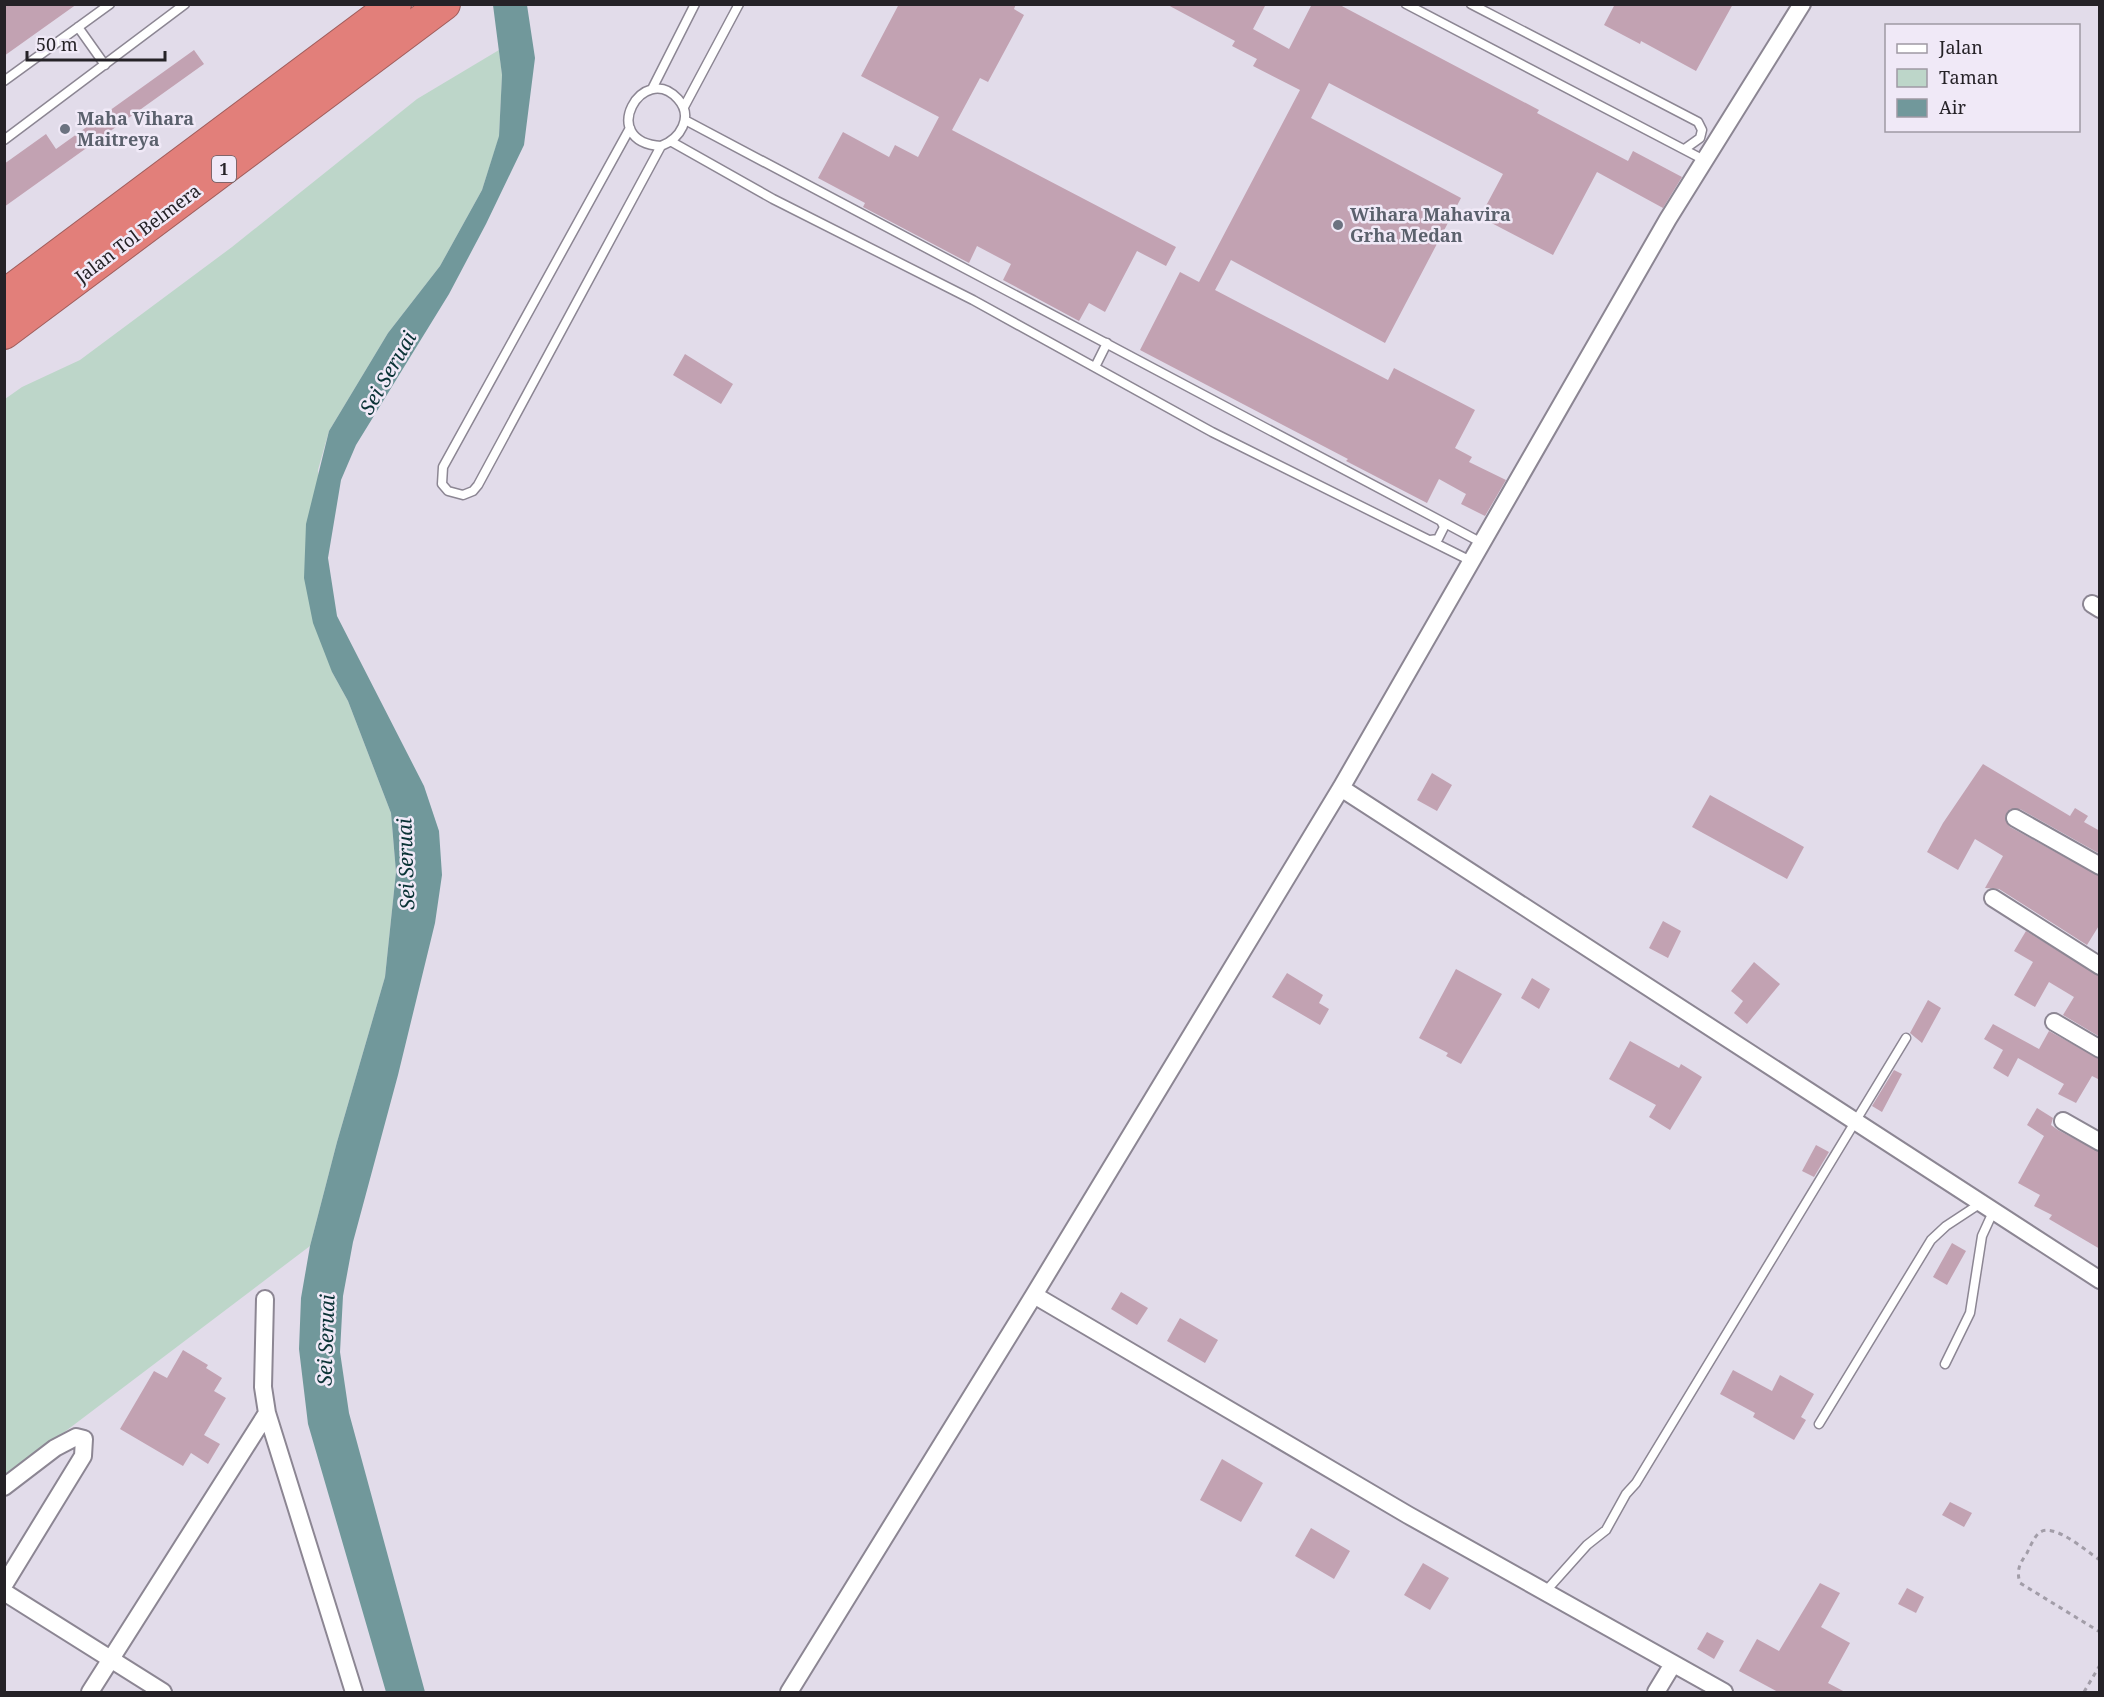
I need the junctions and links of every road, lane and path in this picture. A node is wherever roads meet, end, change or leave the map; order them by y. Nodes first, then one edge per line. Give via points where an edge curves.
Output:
1 (110, 4) edge
2 (185, 4) edge
3 (395, 4) edge
4 (444, 4) edge
5 (694, 4) edge
6 (739, 4) edge
7 (1406, 4) edge
8 (1471, 4) edge
9 (1802, 4) edge
10 (78, 27) junction
11 (105, 65) junction
12 (4, 81) edge
13 (652, 89) junction
14 (684, 107) junction
15 (685, 120) junction
16 (1698, 122) junction
17 (630, 128) junction
18 (1720, 135) junction
19 (4, 140) edge
20 (672, 142) junction
21 (661, 146) junction
22 (1686, 148) junction
23 (1706, 160) junction
24 (4, 296) edge
25 (4, 333) edge
26 (1107, 343) junction
27 (1095, 367) junction
28 (1441, 521) junction
29 (1430, 540) junction
30 (1482, 543) junction
31 (1471, 561) junction
32 (1341, 788) junction
33 (2015, 818) dead end
34 (2100, 866) edge
35 (1993, 898) dead end
36 (2100, 966) edge
37 (2054, 1022) dead end
38 (1906, 1038) dead end
39 (2100, 1049) edge
40 (2063, 1121) dead end
41 (1856, 1123) junction
42 (2100, 1142) edge
43 (1987, 1207) junction
44 (2100, 1280) edge
45 (1034, 1295) junction
46 (265, 1299) dead end
47 (1945, 1364) dead end
48 (267, 1413) junction
49 (1819, 1424) dead end
50 (4, 1487) edge
51 (2100, 1560) edge
52 (4, 1585) edge
53 (4, 1592) edge
54 (1545, 1592) junction
55 (2100, 1632) edge
56 (111, 1659) junction
57 (1673, 1664) junction
58 (2100, 1665) edge
59 (90, 1692) edge
60 (163, 1692) edge
61 (354, 1692) edge
62 (789, 1692) edge
63 (1656, 1692) edge
64 (1724, 1692) edge
65 (2084, 1692) edge

1 - 10 lane
2 - 11 lane
3 - 24 highway, Jalan Tol Belmera / 1
4 - 25 highway, Jalan Tol Belmera / 1
5 - 13 lane
6 - 14 lane
7 - 22 lane
8 - 16 lane
9 - 18 street
10 - 11 lane
10 - 12 lane
11 - 19 lane
13 - 14 lane via 671,93
13 - 17 lane via 632,103
14 - 15 lane
15 - 20 lane
15 - 26 lane
16 - 18 lane
16 - 22 lane via 1702,129 1700,138
17 - 21 lane via 648,146
17 - 21 lane via 443,467 442,484 448,491 463,495 478,484
18 - 23 street
20 - 21 lane
20 - 27 lane
22 - 23 lane
23 - 30 street via 1668,219
26 - 27 lane
26 - 28 lane
27 - 29 lane via 1212,432
28 - 29 lane via 1442,533 1438,539
28 - 30 lane
29 - 31 lane
30 - 31 street
31 - 32 street
32 - 41 street
32 - 45 street
33 - 34 street
35 - 36 street
37 - 39 street
38 - 41 lane
40 - 42 street
41 - 43 street
41 - 54 lane via 1606,1530 1587,1545
43 - 44 street
43 - 47 lane via 1970,1313
43 - 49 lane via 1946,1226 1931,1240
45 - 54 street
45 - 62 street
46 - 48 street via 263,1387
48 - 56 street
48 - 61 street
50 - 52 street via 55,1448 76,1437 84,1439 82,1456
51 - 55 path via 2057,1530 2047,1529 2039,1533 2019,1566 2018,1575 2020,1583
53 - 56 street
54 - 57 street
56 - 59 street
56 - 60 street
57 - 63 street
57 - 64 street
58 - 65 path

